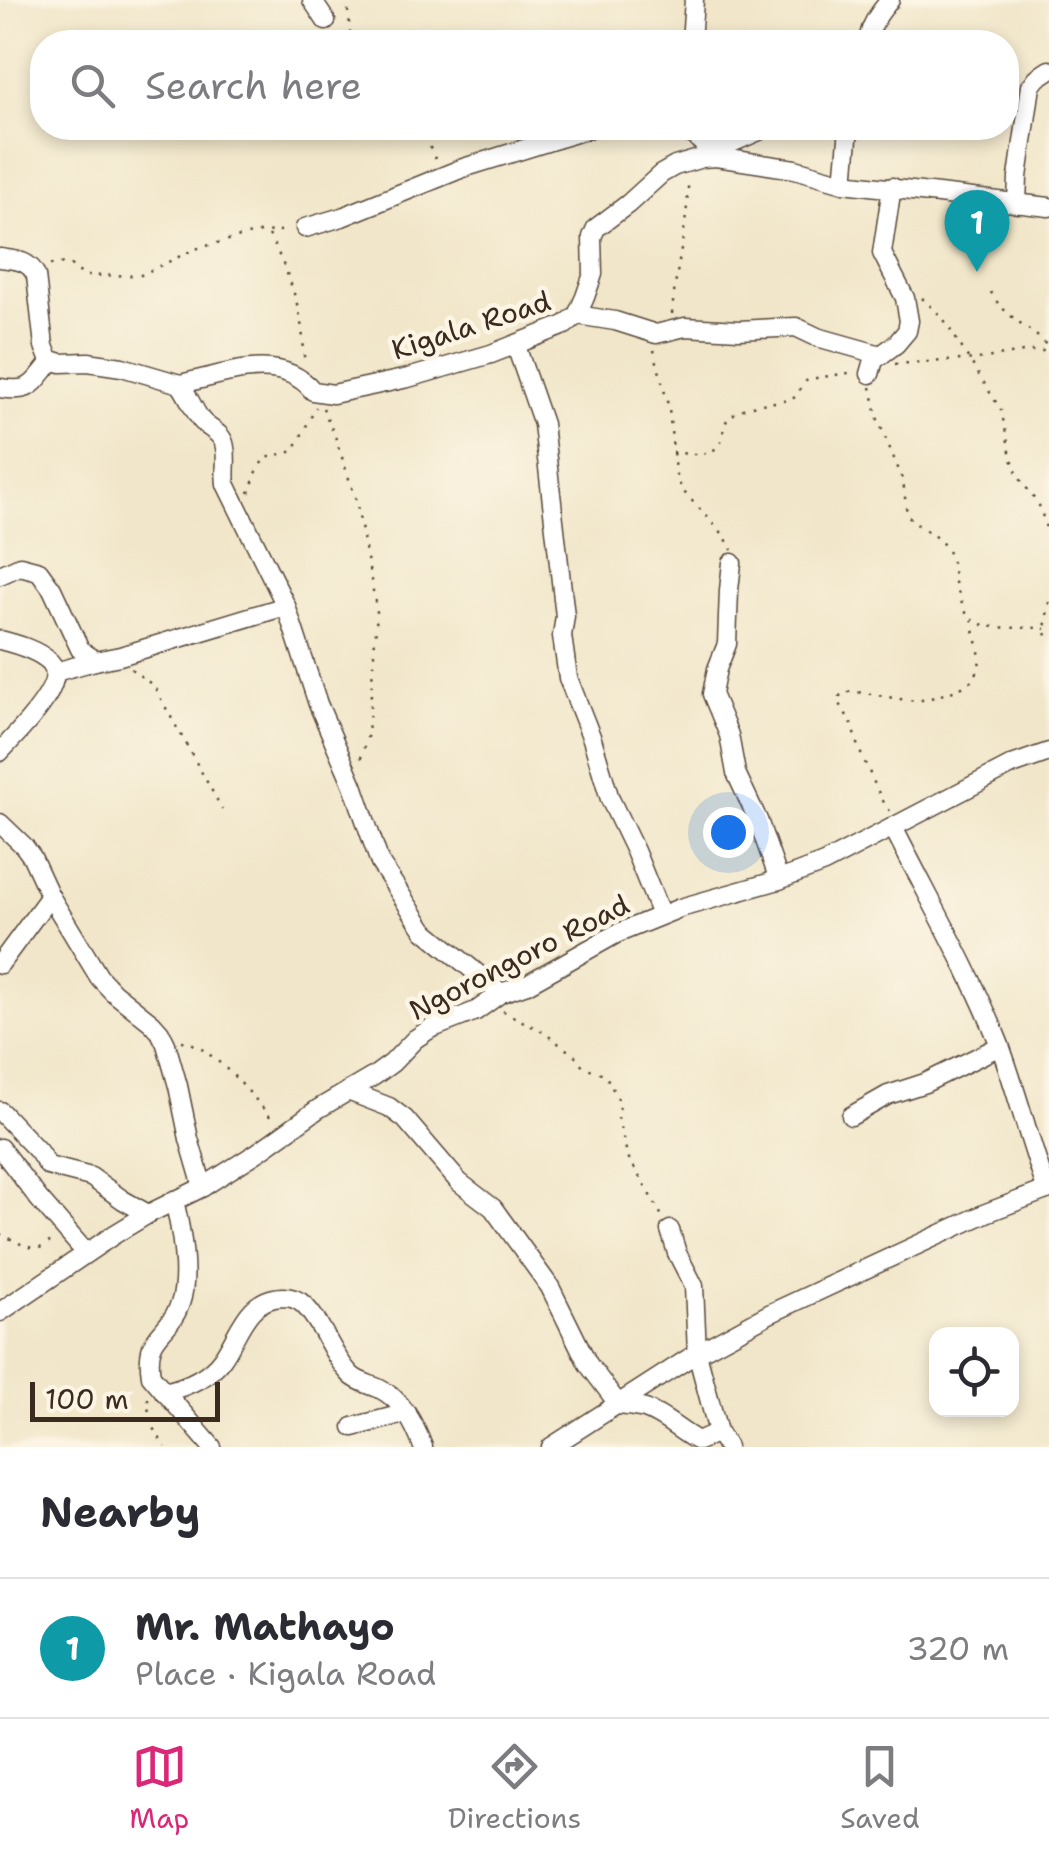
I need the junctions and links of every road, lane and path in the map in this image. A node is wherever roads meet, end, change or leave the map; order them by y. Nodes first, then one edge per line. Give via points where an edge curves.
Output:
1 (312, 0) edge
2 (347, 0) edge
3 (694, 0) edge
4 (890, 0) edge
5 (326, 21) dead end
6 (350, 30) edge
7 (692, 30) edge
8 (870, 30) edge
9 (1049, 70) edge
10 (426, 140) edge
11 (555, 140) edge
12 (702, 140) edge
13 (742, 140) edge
14 (848, 140) edge
15 (714, 154) junction
16 (686, 162) junction
17 (443, 177) junction
18 (844, 183) junction
19 (892, 187) junction
20 (1017, 204) junction
21 (1049, 207) edge
22 (305, 228) joint
23 (268, 233) junction
24 (0, 258) edge
25 (34, 269) junction
26 (898, 280) junction
27 (992, 292) dead end
28 (578, 315) junction
29 (665, 332) junction
30 (516, 346) junction
31 (1049, 350) edge
32 (970, 360) junction
33 (52, 361) junction
34 (874, 364) junction
35 (303, 379) junction
36 (180, 384) junction
37 (0, 388) edge
38 (672, 452) junction
39 (243, 519) junction
40 (1049, 539) edge
41 (732, 562) joint
42 (0, 575) edge
43 (1049, 602) edge
44 (286, 606) junction
45 (971, 619) junction
46 (1045, 629) junction
47 (0, 640) edge
48 (1049, 642) edge
49 (120, 656) junction
50 (95, 660) junction
51 (54, 672) junction
52 (0, 752) edge
53 (1049, 752) edge
54 (354, 785) junction
55 (222, 809) dead end
56 (0, 824) edge
57 (896, 826) junction
58 (778, 880) junction
59 (50, 896) junction
60 (661, 915) junction
61 (0, 964) edge
62 (496, 996) junction
63 (166, 1044) junction
64 (1000, 1046) junction
65 (348, 1092) junction
66 (0, 1110) edge
67 (851, 1116) dead end
68 (282, 1133) junction
69 (0, 1148) edge
70 (204, 1187) junction
71 (1048, 1189) edge
72 (174, 1200) junction
73 (148, 1214) junction
74 (670, 1230) joint
75 (50, 1233) dead end
76 (0, 1234) edge
77 (86, 1253) junction
78 (8, 1307) edge
79 (697, 1353) junction
80 (152, 1376) junction
81 (164, 1392) junction
82 (619, 1405) junction
83 (407, 1413) junction
84 (352, 1426) dead end
85 (722, 1440) edge
86 (165, 1447) edge
87 (212, 1447) edge
88 (423, 1447) edge
89 (551, 1447) edge

1 - 5 street
2 - 6 path
3 - 7 street
4 - 8 street
9 - 20 street via 1031,86
10 - 17 path
11 - 17 street
12 - 15 street
13 - 15 street
14 - 18 street
15 - 16 street, Kigala Road
15 - 18 street, Kigala Road
16 - 28 street, Kigala Road via 661,174 596,228 592,274
16 - 29 path via 688,209
17 - 22 street
18 - 19 street, Kigala Road
19 - 20 street, Kigala Road
19 - 26 street via 882,253
20 - 21 street, Kigala Road
22 - 23 path
23 - 25 path via 195,250 141,275 84,276 68,263
23 - 35 path via 296,294
24 - 25 street
25 - 33 street
26 - 32 path via 944,318
26 - 34 street via 907,331
27 - 31 path
28 - 29 street
28 - 30 street, Kigala Road
29 - 34 street via 796,327
29 - 38 path via 654,351
30 - 35 street, Kigala Road via 333,394 313,391
30 - 60 street via 542,424 568,678 610,799
31 - 32 path
32 - 34 path
32 - 40 path via 1001,410 1010,456 1040,506
33 - 36 street via 122,366
33 - 37 street via 28,388
34 - 38 path via 810,379 792,399 739,412 726,421 715,450
34 - 45 path via 878,420 903,480 907,515 949,552
35 - 36 street, Kigala Road via 266,367
36 - 39 street via 202,421 224,441 226,484
38 - 41 path via 682,490 727,539
39 - 44 street
39 - 54 path via 259,466 290,452 320,402 356,500 377,612 368,734
41 - 58 street via 727,644 712,694
42 - 50 street via 20,566 39,571 80,649
43 - 46 path
44 - 49 street
44 - 54 street
45 - 46 path via 996,628
45 - 57 path via 981,660 962,689 912,701 855,692 840,696
46 - 48 path
47 - 51 street via 48,660
49 - 50 street
49 - 55 path via 156,690
50 - 51 street
51 - 52 street via 49,694
53 - 57 street, Ngorongoro Road
54 - 62 street via 380,863 424,930
56 - 59 street via 24,846
57 - 58 street, Ngorongoro Road
57 - 64 street
58 - 60 street, Ngorongoro Road
59 - 61 street
59 - 63 street via 99,977
60 - 62 street, Ngorongoro Road
62 - 65 street, Ngorongoro Road via 414,1039
62 - 74 path via 510,1016 608,1080 620,1103 628,1157
63 - 68 path via 195,1043 252,1093
63 - 70 street
64 - 67 street
64 - 71 street
65 - 68 street, Ngorongoro Road
65 - 82 street via 405,1119 459,1182 493,1208 550,1287 588,1364
66 - 73 street via 48,1166 90,1177
68 - 70 street, Ngorongoro Road
69 - 77 street
70 - 72 street, Ngorongoro Road
71 - 79 street
72 - 73 street, Ngorongoro Road
72 - 80 street via 184,1290 150,1350
73 - 77 street, Ngorongoro Road
74 - 79 street via 694,1286
75 - 76 path via 50,1243 37,1249
77 - 78 street, Ngorongoro Road
79 - 82 street
79 - 85 street
80 - 81 street
80 - 86 path via 148,1408
81 - 83 street via 184,1388 212,1369 264,1301 294,1298 352,1376 396,1398
81 - 87 street
82 - 85 street via 644,1409 698,1441
82 - 89 street
83 - 84 street
83 - 88 street

